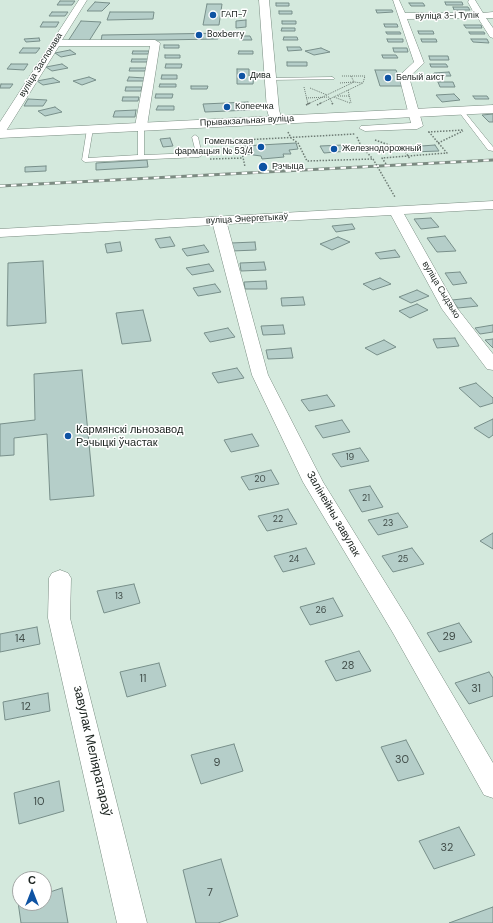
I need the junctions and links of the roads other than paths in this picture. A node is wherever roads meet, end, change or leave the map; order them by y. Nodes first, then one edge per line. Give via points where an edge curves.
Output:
1 (83, 0) edge
2 (264, 0) edge
3 (396, 1) dead end
4 (472, 2) dead end
5 (481, 15) junction
6 (493, 15) edge
7 (401, 16) junction
8 (493, 35) edge
9 (55, 43) junction
10 (332, 78) dead end
11 (270, 79) junction
12 (493, 109) edge
13 (461, 111) junction
14 (415, 113) junction
15 (276, 120) junction
16 (141, 126) junction
17 (90, 129) junction
18 (0, 132) edge
19 (365, 134) road end
20 (196, 140) road end
21 (493, 149) edge
22 (142, 157) junction
23 (395, 204) junction
24 (493, 205) edge
25 (219, 221) junction
26 (0, 233) edge
27 (493, 365) edge
28 (60, 578) dead end
29 (493, 787) edge
30 (132, 923) edge

1 - 9 street, вуліца Заслонава
2 - 11 main road
3 - 7 street
4 - 5 street
5 - 6 street, вуліца 3-і Тупік
5 - 7 street, вуліца 3-і Тупік
5 - 8 street
7 - 14 street via 418,62 404,76
9 - 16 street via 154,43
9 - 18 street, вуліца Заслонава
10 - 11 lane
11 - 15 main road
12 - 13 main road, Прывакзальная вуліца
13 - 14 main road, Прывакзальная вуліца
13 - 21 lane via 490,149
14 - 15 main road, Прывакзальная вуліца
14 - 19 street via 416,126
15 - 16 main road, Прывакзальная вуліца
16 - 17 main road, Прывакзальная вуліца
16 - 22 lane
17 - 18 main road, Прывакзальная вуліца
17 - 22 lane via 85,160
20 - 22 lane via 199,155
23 - 24 street, вуліца Энергетыкаў
23 - 25 street, вуліца Энергетыкаў
23 - 27 street, вуліца Сыдзько via 450,309
25 - 26 street, вуліца Энергетыкаў
25 - 29 street, Залінейны завулак via 260,375 313,482 401,627
28 - 30 street, завулак Меліяратараў via 59,618

